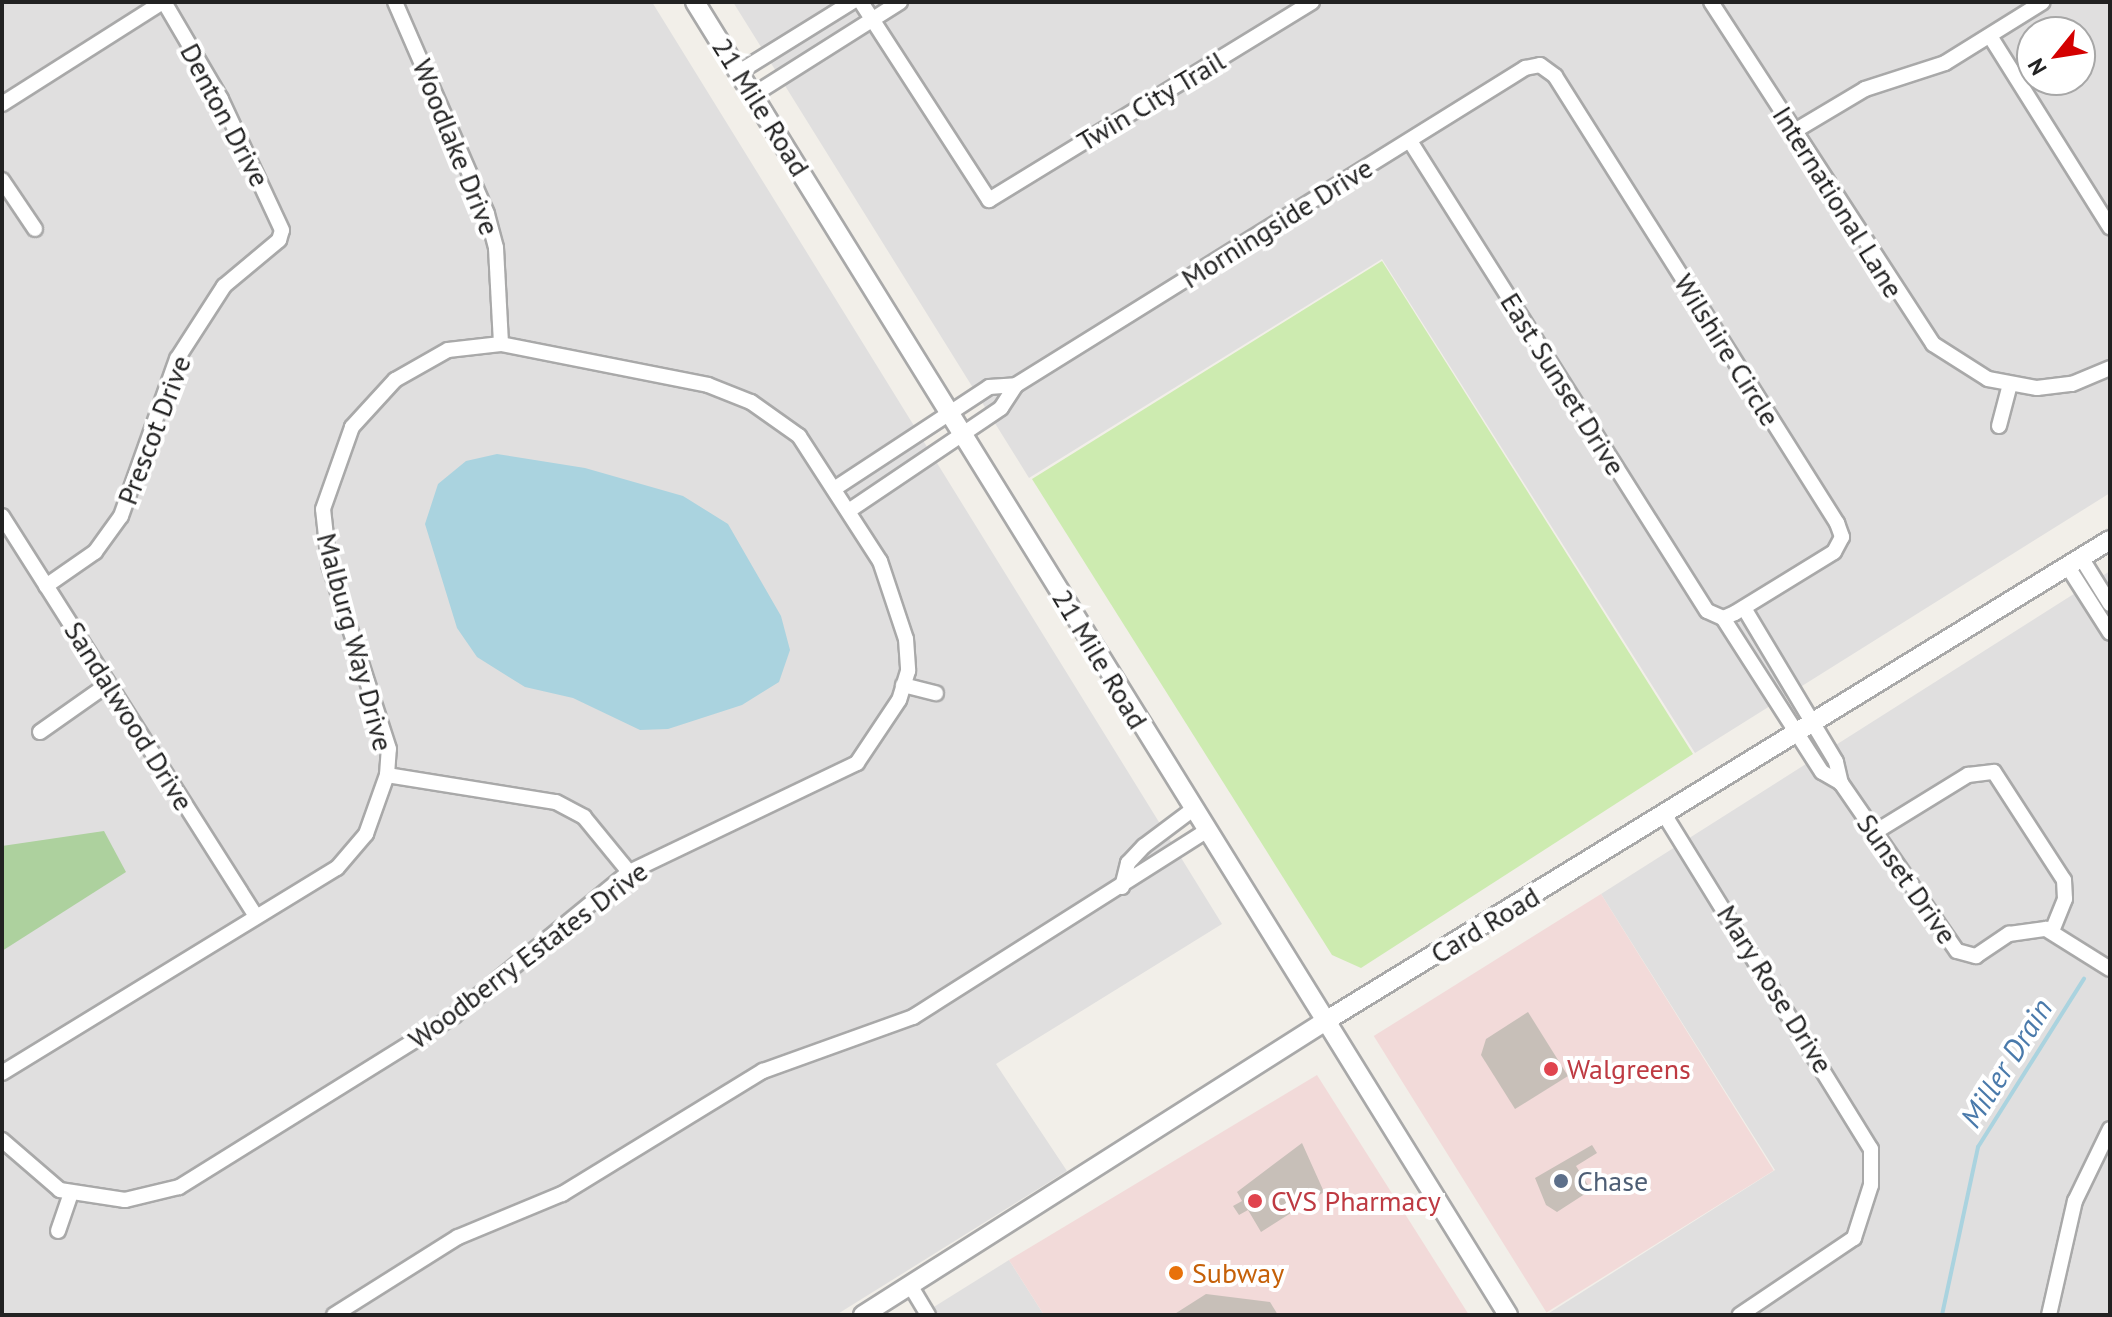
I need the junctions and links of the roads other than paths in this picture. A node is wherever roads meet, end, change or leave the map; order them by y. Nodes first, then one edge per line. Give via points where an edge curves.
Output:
1 (163, 2) edge
2 (395, 2) edge
3 (695, 2) edge
4 (852, 2) edge
5 (861, 2) edge
6 (900, 2) edge
7 (1312, 2) edge
8 (1711, 2) edge
9 (2043, 2) edge
10 (872, 21) junction
11 (806, 31) junction
12 (1990, 36) junction
13 (820, 54) junction
14 (1540, 65) joint
15 (739, 72) junction
16 (753, 95) junction
17 (2, 104) edge
18 (1793, 132) junction
19 (1410, 141) junction
20 (2, 180) edge
21 (2110, 227) edge
22 (35, 229) dead end
23 (282, 230) joint
24 (501, 344) junction
25 (2110, 368) edge
26 (2010, 384) junction
27 (1016, 385) junction
28 (951, 413) junction
29 (1999, 426) dead end
30 (964, 436) junction
31 (837, 487) junction
32 (850, 510) junction
33 (2, 516) edge
34 (2110, 540) edge
35 (2075, 563) junction
36 (46, 586) junction
37 (2110, 604) edge
38 (1744, 608) junction
39 (1723, 618) junction
40 (2110, 633) edge
41 (108, 684) junction
42 (903, 685) junction
43 (936, 693) dead end
44 (1813, 721) junction
45 (40, 732) dead end
46 (1795, 732) junction
47 (387, 775) junction
48 (1841, 783) junction
49 (1192, 810) junction
50 (1664, 814) junction
51 (1205, 832) junction
52 (1872, 834) junction
53 (629, 872) junction
54 (1122, 887) junction
55 (256, 916) junction
56 (2052, 931) junction
57 (2110, 969) edge
58 (1324, 1022) junction
59 (2, 1073) edge
60 (2110, 1129) edge
61 (2, 1140) edge
62 (71, 1193) junction
63 (58, 1231) dead end
64 (910, 1285) junction
65 (334, 1315) edge
66 (863, 1315) edge
67 (928, 1315) edge
68 (1508, 1315) edge
69 (1740, 1315) edge
70 (2049, 1315) edge

1 - 17 street
1 - 23 street, Denton Drive via 221,99
2 - 24 street, Woodlake Drive via 487,214 496,248
3 - 15 street, 21 Mile Road
4 - 11 street
5 - 10 street
6 - 10 street
7 - 10 street, Twin City Trail via 989,200
8 - 18 street, International Lane
9 - 12 street
10 - 13 street
11 - 13 street
11 - 15 street
12 - 18 street via 1945,63 1865,89
12 - 21 street
13 - 16 street
14 - 19 street, Morningside Drive via 1525,68
14 - 38 street, Wilshire Circle via 1555,76 1840,530 1834,552
15 - 16 street, 21 Mile Road
16 - 28 street, 21 Mile Road
18 - 26 street, International Lane via 1915,324 1949,357 1988,379
19 - 27 street, Morningside Drive
19 - 39 street, East Sunset Drive via 1702,606
20 - 22 street
23 - 36 street, Prescot Drive via 279,240 224,286 177,359 131,497 110,533 95,552
24 - 31 street, Malburg Way Drive via 708,385 751,402 799,436
24 - 47 street, Malburg Way Drive via 448,350 395,380 352,427 323,509 329,564 389,749
25 - 26 street, International Lane via 2057,386
26 - 29 street
27 - 28 street, Morningside Drive via 989,387
27 - 30 street, Morningside Drive via 1007,403
28 - 30 street, 21 Mile Road
28 - 31 street, Morningside Drive
30 - 32 street, Morningside Drive
30 - 49 street, 21 Mile Road
31 - 32 street, Woodberry Estates Drive
32 - 42 street, Woodberry Estates Drive via 897,604 906,639
33 - 36 street, Sandalwood Drive
34 - 35 street, Card Road
35 - 37 street
35 - 40 street
35 - 44 street, Card Road
36 - 41 street, Sandalwood Drive
38 - 39 street
38 - 44 street
39 - 46 street, East Sunset Drive
41 - 45 street
41 - 55 street, Sandalwood Drive
42 - 43 street
42 - 53 street, Woodberry Estates Drive via 882,732 857,763
44 - 46 street, Card Road
44 - 48 street, Sunset Drive
46 - 48 street, Sunset Drive via 1822,772
46 - 50 street, Card Road
47 - 53 street via 556,802 584,817
47 - 55 street, Malburg Way Drive via 377,811 353,855
48 - 52 street, Sunset Drive
49 - 51 street, 21 Mile Road
49 - 54 street via 1136,854
50 - 58 street, Card Road
50 - 69 street, Mary Rose Drive via 1860,1123 1873,1169 1862,1221 1847,1246
51 - 54 street
51 - 58 street, 21 Mile Road
52 - 56 street, Sunset Drive via 1957,951 1976,956 2009,934
52 - 56 street via 1968,775 1994,772 2064,880 2065,899
53 - 62 street, Woodberry Estates Drive via 454,1016 179,1187 125,1200
54 - 65 street via 913,1017 763,1071 562,1194 458,1237
55 - 59 street, Malburg Way Drive
56 - 57 street
58 - 64 street, Card Road
58 - 68 street, 21 Mile Road
60 - 70 street via 2075,1201
61 - 62 street, Woodberry Estates Drive via 33,1173
62 - 63 street
64 - 66 street, Card Road
64 - 67 street

